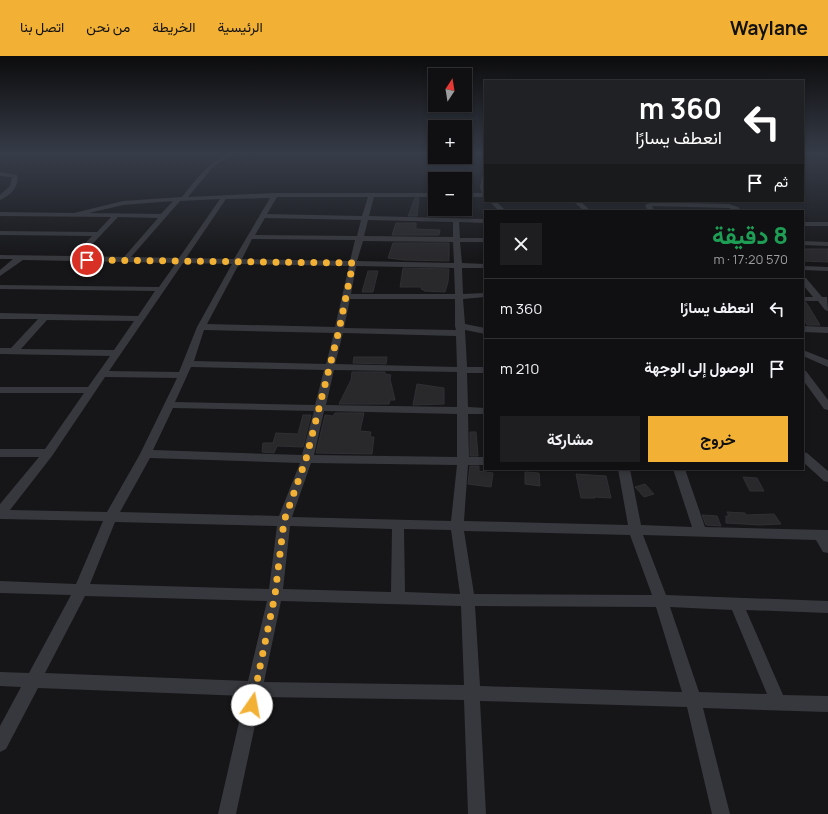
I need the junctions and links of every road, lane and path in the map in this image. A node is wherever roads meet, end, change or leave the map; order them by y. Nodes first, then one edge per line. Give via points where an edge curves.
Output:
1 (10, 189) edge
2 (189, 189) edge
3 (275, 195) junction
4 (428, 195) edge
5 (472, 195) edge
6 (484, 195) edge
7 (371, 196) junction
8 (0, 198) edge
9 (181, 198) junction
10 (224, 198) junction
11 (493, 202) edge
12 (577, 202) edge
13 (502, 210) edge
14 (587, 210) edge
15 (650, 210) edge
16 (738, 210) edge
17 (0, 214) edge
18 (77, 214) junction
19 (117, 215) junction
20 (162, 216) junction
21 (262, 216) junction
22 (365, 219) junction
23 (456, 220) junction
24 (484, 221) edge
25 (804, 224) edge
26 (828, 224) edge
27 (0, 233) edge
28 (98, 234) junction
29 (250, 236) junction
30 (359, 238) junction
31 (457, 240) junction
32 (484, 240) edge
33 (804, 244) edge
34 (828, 244) edge
35 (0, 258) edge
36 (20, 258) junction
37 (74, 259) junction
38 (126, 260) junction
39 (180, 261) junction
40 (236, 262) junction
41 (353, 263) junction
42 (458, 266) junction
43 (484, 266) edge
44 (804, 268) edge
45 (828, 269) edge
46 (0, 274) edge
47 (804, 281) edge
48 (0, 287) edge
49 (160, 289) junction
50 (484, 295) edge
51 (347, 296) junction
52 (458, 297) junction
53 (804, 299) edge
54 (824, 299) edge
55 (828, 308) edge
56 (0, 316) edge
57 (45, 317) junction
58 (140, 319) junction
59 (201, 327) junction
60 (804, 329) edge
61 (339, 330) junction
62 (459, 330) junction
63 (828, 330) edge
64 (484, 331) edge
65 (0, 351) edge
66 (14, 351) junction
67 (117, 353) junction
68 (804, 353) edge
69 (828, 364) edge
70 (330, 367) junction
71 (186, 369) junction
72 (462, 369) junction
73 (484, 370) edge
74 (102, 374) junction
75 (804, 374) edge
76 (4, 390) edge
77 (91, 390) junction
78 (0, 399) edge
79 (170, 405) junction
80 (828, 407) edge
81 (320, 408) junction
82 (462, 411) junction
83 (484, 411) edge
84 (0, 453) edge
85 (48, 453) junction
86 (146, 454) junction
87 (804, 457) edge
88 (306, 459) junction
89 (463, 461) junction
90 (484, 461) edge
91 (804, 467) edge
92 (816, 467) junction
93 (624, 470) edge
94 (679, 470) edge
95 (828, 478) edge
96 (0, 514) edge
97 (111, 517) junction
98 (284, 521) junction
99 (398, 524) junction
100 (457, 526) junction
101 (635, 530) junction
102 (700, 531) junction
103 (823, 534) edge
104 (828, 548) edge
105 (0, 587) edge
106 (81, 590) junction
107 (275, 595) junction
108 (398, 598) junction
109 (468, 600) junction
110 (661, 601) junction
111 (736, 603) junction
112 (828, 607) edge
113 (0, 679) edge
114 (33, 680) junction
115 (255, 689) junction
116 (473, 693) junction
117 (694, 700) junction
118 (778, 702) junction
119 (828, 704) edge
120 (0, 743) edge
121 (227, 814) edge
122 (477, 814) edge
123 (721, 814) edge

1 - 8 street
2 - 9 street
3 - 7 street
3 - 10 street
3 - 21 street
4 - 7 street
5 - 6 street
7 - 22 street
9 - 10 street
9 - 18 street via 135,201
9 - 20 street
10 - 39 street
11 - 13 street
12 - 14 street
15 - 16 street via 648,205 652,204 729,206
17 - 18 street
18 - 19 street
19 - 20 street
19 - 28 street
20 - 38 street
21 - 22 street
21 - 29 street
22 - 23 street
22 - 30 street
23 - 24 street
23 - 31 street
25 - 26 street
27 - 28 street
28 - 37 street
29 - 30 street
29 - 40 street
30 - 31 street
30 - 41 street
31 - 32 street
31 - 42 street
33 - 34 street
35 - 36 street
36 - 37 street
36 - 46 street
37 - 38 street
38 - 39 street
39 - 40 street
39 - 49 street
40 - 41 street
40 - 59 street
41 - 42 street
41 - 51 street
42 - 43 street
42 - 52 street
44 - 45 street
47 - 54 street
48 - 49 street
49 - 58 street
50 - 52 street
51 - 52 street
51 - 61 street
52 - 62 street
53 - 54 street
54 - 55 street
56 - 57 street
57 - 58 street
57 - 66 street
58 - 67 street
59 - 61 street
59 - 71 street
60 - 63 street
61 - 62 street
61 - 70 street
62 - 64 street
62 - 72 street
65 - 66 street
66 - 67 street
67 - 74 street
68 - 69 street
70 - 71 street
70 - 72 street
70 - 81 street
71 - 74 street
71 - 79 street
72 - 73 street
72 - 82 street
74 - 77 street
75 - 80 street
76 - 77 street
76 - 78 street
77 - 85 street
79 - 81 street
79 - 86 street
81 - 82 street
81 - 88 street
82 - 83 street
82 - 89 street
84 - 85 street
85 - 96 street
86 - 88 street
86 - 97 street
87 - 92 street
88 - 89 street
88 - 98 street
89 - 90 street
89 - 100 street
91 - 92 street
92 - 95 street
93 - 101 street
94 - 102 street
96 - 97 street
97 - 98 street
97 - 106 street
98 - 99 street
98 - 107 street
99 - 100 street
99 - 108 street
100 - 101 street
100 - 109 street
101 - 102 street
101 - 110 street
102 - 103 street
103 - 104 street
105 - 106 street
106 - 107 street
106 - 114 street
107 - 108 street
107 - 115 street
108 - 109 street
109 - 110 street
109 - 116 street
110 - 111 street
110 - 117 street
111 - 112 street
111 - 118 street
113 - 114 street
114 - 115 street
114 - 120 street
115 - 116 street
115 - 121 street
116 - 117 street
116 - 122 street
117 - 118 street
117 - 123 street
118 - 119 street

